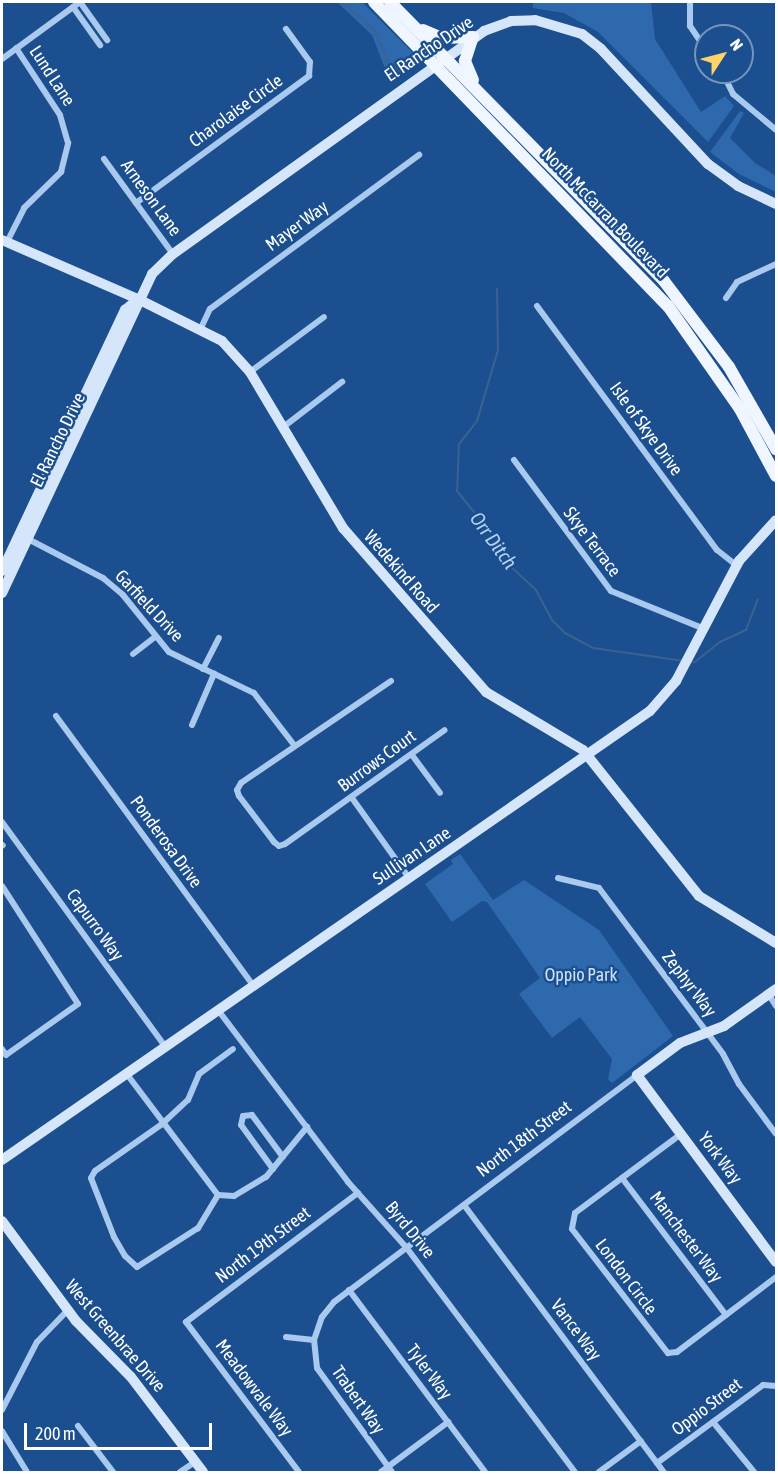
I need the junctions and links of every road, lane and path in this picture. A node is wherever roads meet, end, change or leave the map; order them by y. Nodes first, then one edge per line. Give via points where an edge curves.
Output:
1 (80, 2) edge
2 (374, 2) edge
3 (390, 2) edge
4 (690, 2) edge
5 (73, 7) junction
6 (411, 23) junction
7 (286, 29) dead end
8 (694, 32) edge
9 (473, 37) junction
10 (107, 40) dead end
11 (100, 45) dead end
12 (16, 48) junction
13 (2, 59) edge
14 (440, 60) junction
15 (728, 84) edge
16 (479, 92) junction
17 (777, 130) edge
18 (419, 155) dead end
19 (104, 159) dead end
20 (136, 203) junction
21 (777, 204) edge
22 (4, 241) edge
23 (173, 254) junction
24 (777, 264) edge
25 (726, 298) dead end
26 (138, 299) junction
27 (537, 306) dead end
28 (324, 317) dead end
29 (201, 328) junction
30 (250, 372) junction
31 (342, 382) dead end
32 (281, 428) junction
33 (777, 448) edge
34 (514, 460) dead end
35 (777, 476) edge
36 (777, 520) edge
37 (28, 539) junction
38 (736, 565) junction
39 (2, 571) edge
40 (2, 593) edge
41 (702, 628) junction
42 (155, 638) junction
43 (219, 638) dead end
44 (134, 654) dead end
45 (203, 669) junction
46 (214, 674) junction
47 (391, 681) dead end
48 (56, 716) dead end
49 (192, 725) dead end
50 (446, 730) dead end
51 (294, 745) junction
52 (587, 754) junction
53 (412, 755) junction
54 (440, 794) dead end
55 (352, 798) junction
56 (2, 822) edge
57 (410, 878) junction
58 (558, 878) dead end
59 (2, 886) edge
60 (777, 943) edge
61 (253, 986) junction
62 (773, 992) edge
63 (777, 1006) edge
64 (218, 1010) junction
65 (706, 1032) junction
66 (165, 1046) junction
67 (2, 1049) edge
68 (233, 1049) dead end
69 (126, 1073) junction
70 (637, 1075) junction
71 (162, 1124) junction
72 (307, 1127) junction
73 (681, 1134) junction
74 (777, 1134) edge
75 (283, 1157) junction
76 (2, 1160) edge
77 (273, 1169) junction
78 (622, 1178) junction
79 (358, 1193) junction
80 (218, 1195) junction
81 (464, 1204) junction
82 (2, 1221) edge
83 (406, 1248) junction
84 (777, 1262) edge
85 (777, 1277) edge
86 (349, 1290) junction
87 (68, 1310) junction
88 (726, 1315) junction
89 (186, 1322) joint
90 (286, 1337) dead end
91 (314, 1340) junction
92 (777, 1386) edge
93 (2, 1410) edge
94 (448, 1422) junction
95 (713, 1422) junction
96 (78, 1426) dead end
97 (2, 1431) edge
98 (641, 1441) junction
99 (195, 1462) junction
100 (657, 1463) junction
101 (390, 1470) edge
102 (27, 1473) edge
103 (113, 1473) edge
104 (180, 1473) edge
105 (203, 1473) edge
106 (299, 1473) edge
107 (381, 1473) edge
108 (485, 1473) edge
109 (575, 1473) edge
110 (599, 1473) edge
111 (664, 1473) edge
112 (754, 1473) edge

1 - 5 street
1 - 10 street
2 - 14 main road, North McCarran Boulevard
3 - 6 main road, North McCarran Boulevard
4 - 8 street via 690,26
5 - 11 street
5 - 12 street
6 - 9 main road via 442,38
6 - 14 main road, North McCarran Boulevard
7 - 20 street, Charolaise Circle via 310,62 309,76
9 - 14 street, El Rancho Drive
9 - 16 main road via 465,64
9 - 21 street, El Rancho Drive via 497,25 522,20 548,21 582,33 708,164 738,186
12 - 13 street
12 - 22 street, Lund Lane via 63,120 68,150 57,178 24,208
14 - 16 main road, North McCarran Boulevard
14 - 23 street, El Rancho Drive
14 - 35 main road, North McCarran Boulevard via 668,306 722,380
15 - 17 street via 733,94
16 - 33 main road, North McCarran Boulevard via 676,296 729,366
18 - 29 street, Mayer Way via 210,309
19 - 20 street, Arneson Lane
20 - 23 street, Arneson Lane
22 - 26 street, Wedekind Road
23 - 26 street, El Rancho Drive via 152,274
24 - 25 street via 737,282
26 - 29 street, Wedekind Road
26 - 37 street, El Rancho Drive via 136,316
26 - 39 street, El Rancho Drive via 125,310
27 - 38 street, Isle of Skye Drive via 717,550
28 - 30 street
29 - 30 street, Wedekind Road via 222,340
30 - 32 street, Wedekind Road
31 - 32 street
32 - 52 street, Wedekind Road via 327,506 364,556 486,692
34 - 41 street, Skye Terrace via 604,585 630,602
36 - 38 street, Sullivan Lane
37 - 40 street, El Rancho Drive
37 - 42 street, Garfield Drive via 103,578 123,595
38 - 41 street, Sullivan Lane
41 - 52 street, Sullivan Lane via 676,681 659,704
42 - 44 street
42 - 45 street, Garfield Drive via 169,652
43 - 45 street
45 - 46 street, Garfield Drive
46 - 49 street
46 - 51 street, Garfield Drive via 254,693
47 - 51 street
48 - 61 street, Ponderosa Drive
50 - 53 street, Burrows Court
51 - 55 street, Burrows Court via 237,789 279,846
52 - 57 street, Sullivan Lane
52 - 60 street, Wedekind Road via 699,896
53 - 54 street
53 - 55 street, Burrows Court
55 - 57 street
56 - 66 street, Capurro Way
57 - 61 street, Sullivan Lane
58 - 65 street, Zephyr Way via 599,888
59 - 67 street via 78,1004 6,1055
61 - 64 street, Sullivan Lane
62 - 63 street
62 - 65 street, North 18th Street via 724,1026
64 - 66 street, Sullivan Lane
64 - 72 street, Byrd Drive
65 - 70 street, North 18th Street via 680,1043
65 - 74 street, Zephyr Way
66 - 69 street, Sullivan Lane
68 - 71 street via 200,1074 188,1100
69 - 71 street
69 - 76 street, Sullivan Lane
70 - 73 street, York Way
70 - 81 street, North 18th Street
71 - 80 street
71 - 80 street via 95,1171 91,1178 125,1256 138,1267 160,1255 198,1228
72 - 75 street
72 - 79 street, Byrd Drive
73 - 78 street, London Circle
73 - 84 street, York Way
75 - 77 street
75 - 77 street via 252,1115 243,1116 242,1125
77 - 80 street via 240,1193
78 - 88 street, Manchester Way
78 - 88 street, London Circle via 575,1214 570,1225 660,1348 677,1352
79 - 83 street, Byrd Drive
79 - 89 street, North 19th Street
81 - 83 street, North 18th Street
81 - 98 street, Vance Way
82 - 87 street, West Greenbrae Drive
83 - 86 street, North 18th Street
83 - 109 street, Byrd Drive
85 - 88 street, London Circle
86 - 91 street, North 18th Street via 327,1309
86 - 94 street, Tyler Way
87 - 93 street via 37,1342
87 - 99 street, West Greenbrae Drive via 131,1377
89 - 106 street, Meadowvale Way
90 - 91 street
91 - 101 street, Trabert Way via 321,1377
92 - 95 street, Oppio Street via 763,1384
94 - 101 street
94 - 108 street, Tyler Way
95 - 100 street, Oppio Street
95 - 112 street
96 - 103 street
97 - 102 street
98 - 100 street, Vance Way
98 - 110 street
99 - 104 street
99 - 105 street, West Greenbrae Drive
100 - 111 street, Vance Way
101 - 107 street

